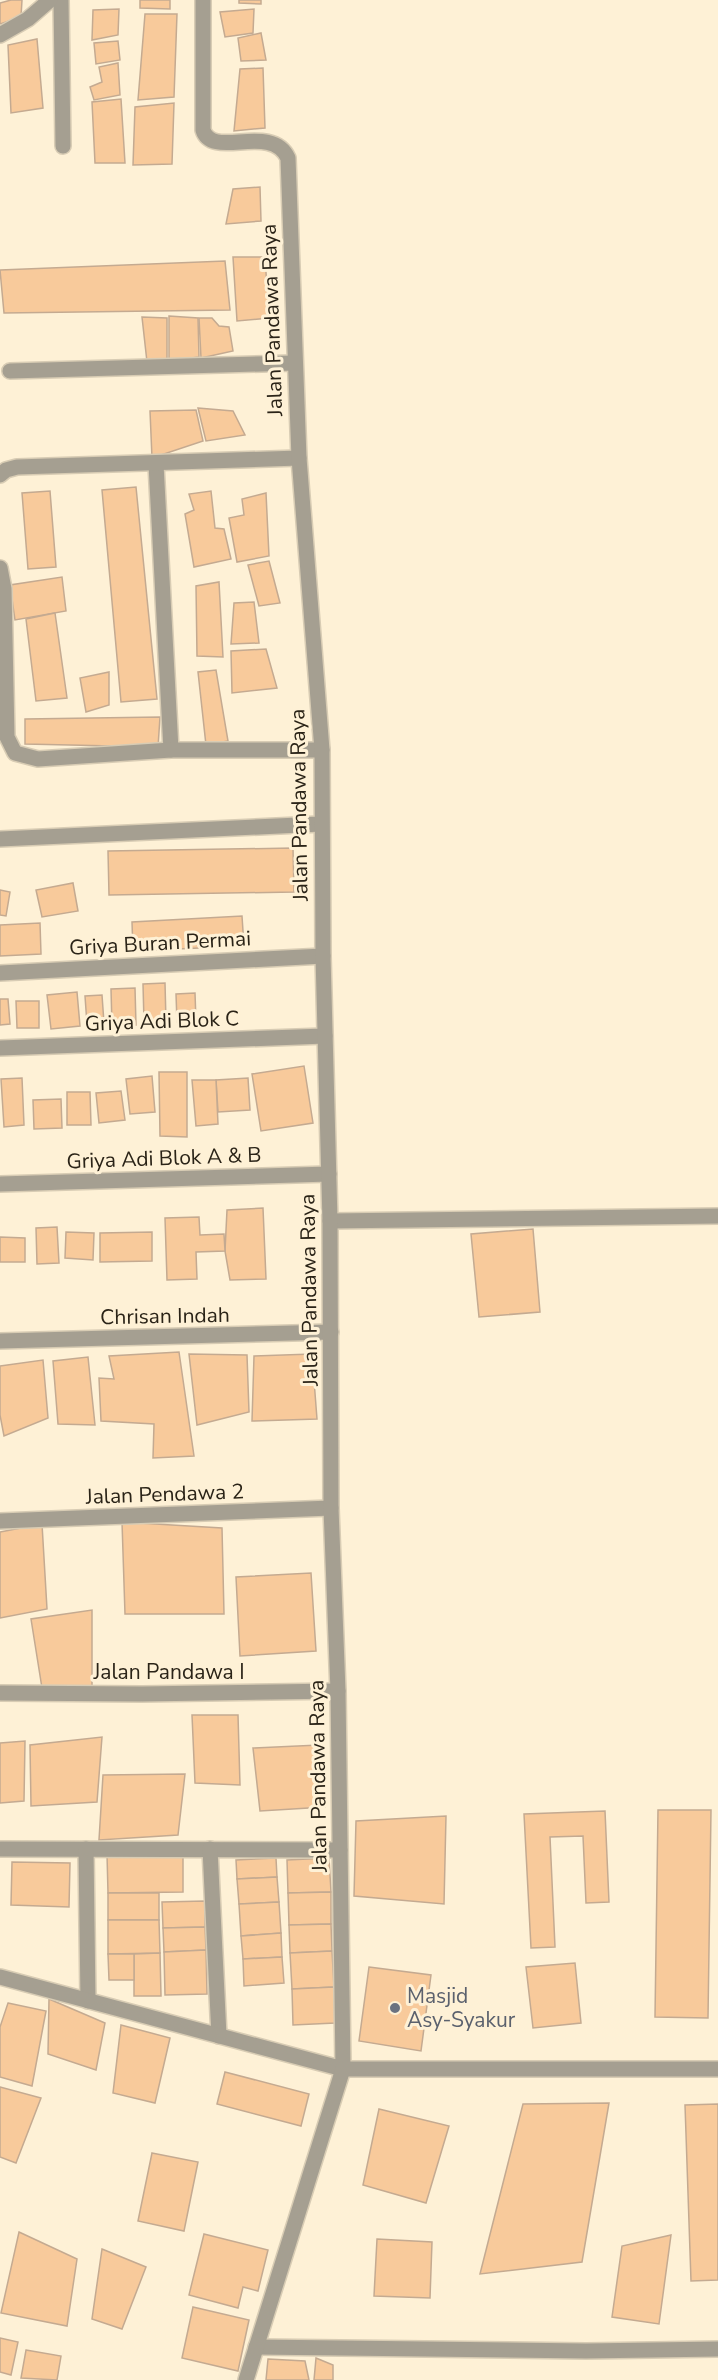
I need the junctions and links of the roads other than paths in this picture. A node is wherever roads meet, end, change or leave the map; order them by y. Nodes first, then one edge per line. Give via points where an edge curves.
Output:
1 (50, 0) edge
2 (62, 0) edge
3 (202, 0) edge
4 (0, 35) edge
5 (63, 146) dead end
6 (294, 363) junction
7 (10, 371) dead end
8 (299, 458) junction
9 (156, 464) junction
10 (0, 474) edge
11 (0, 568) edge
12 (3, 687) edge
13 (171, 750) junction
14 (321, 750) junction
15 (321, 824) junction
16 (0, 838) edge
17 (323, 956) junction
18 (0, 973) edge
19 (325, 1036) junction
20 (0, 1048) edge
21 (328, 1174) junction
22 (0, 1184) edge
23 (718, 1216) edge
24 (330, 1221) junction
25 (331, 1332) junction
26 (0, 1341) edge
27 (332, 1508) junction
28 (0, 1521) edge
29 (338, 1691) junction
30 (0, 1693) edge
31 (0, 1849) edge
32 (86, 1849) junction
33 (210, 1849) junction
34 (340, 1850) junction
35 (0, 1977) edge
36 (88, 2001) junction
37 (219, 2036) junction
38 (343, 2068) junction
39 (718, 2069) edge
40 (256, 2347) junction
41 (718, 2349) edge
42 (246, 2380) edge

1 - 4 street
2 - 5 street
3 - 6 street, Jalan Pandawa Raya via 205,138 222,143 256,140 273,144 284,149 288,158
6 - 7 street
6 - 8 street, Jalan Pandawa Raya
8 - 9 street
8 - 14 street, Jalan Pandawa Raya
9 - 10 street via 18,467
9 - 13 street
11 - 12 street via 4,590
12 - 13 street via 7,736 15,753 38,759
13 - 14 street
14 - 15 street, Jalan Pandawa Raya
15 - 16 street
15 - 17 street, Jalan Pandawa Raya
17 - 18 street, Griya Buran Permai
17 - 19 street, Jalan Pandawa Raya
19 - 20 street, Griya Adi Blok C
19 - 21 street, Jalan Pandawa Raya
21 - 22 street, Griya Adi Blok A & B
21 - 24 street, Jalan Pandawa Raya
23 - 24 street
24 - 25 street, Jalan Pandawa Raya
25 - 26 street, Chrisan Indah
25 - 27 street, Jalan Pandawa Raya
27 - 28 street, Jalan Pendawa 2
27 - 29 street, Jalan Pandawa Raya
29 - 30 street, Jalan Pandawa I
29 - 34 street, Jalan Pandawa Raya
31 - 32 street
32 - 33 street
32 - 36 street
33 - 34 street
33 - 37 street
34 - 38 street, Jalan Pandawa Raya
35 - 36 street
36 - 37 street
37 - 38 street
38 - 39 street
38 - 40 street, Jalan Pandawa Raya
40 - 41 street
40 - 42 street, Jalan Pandawa Raya

